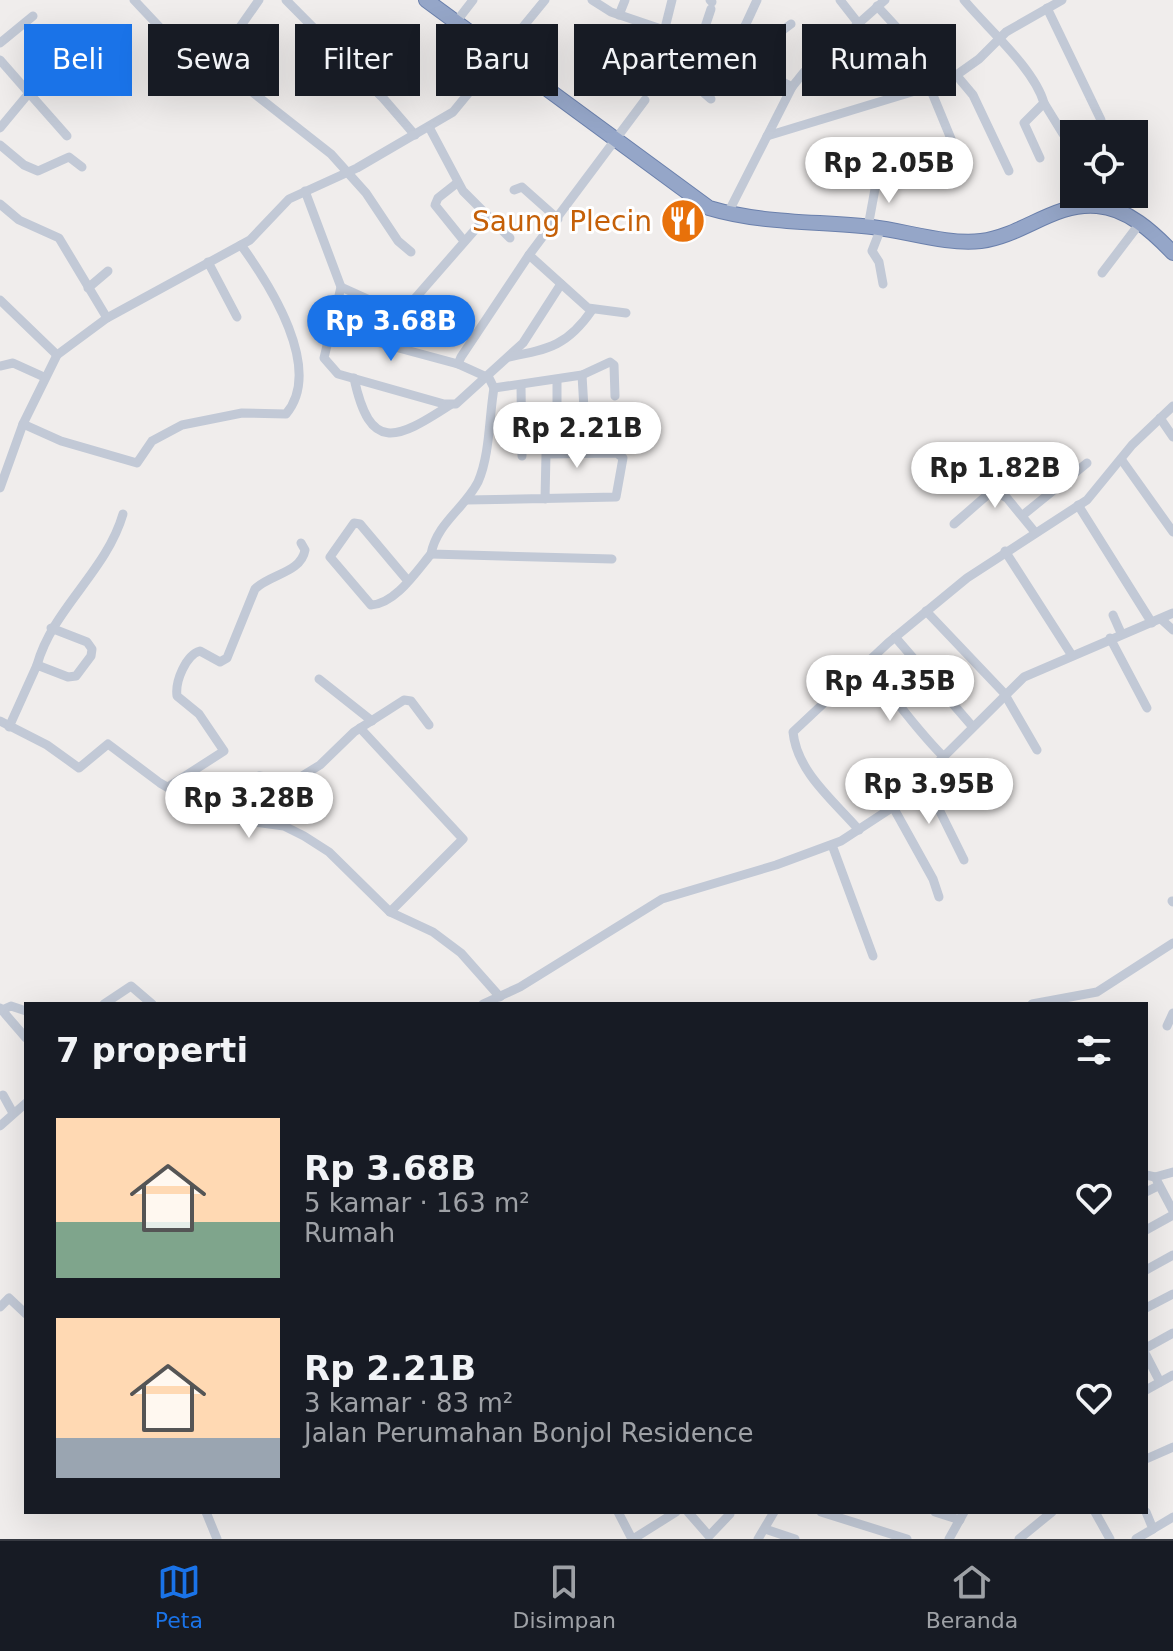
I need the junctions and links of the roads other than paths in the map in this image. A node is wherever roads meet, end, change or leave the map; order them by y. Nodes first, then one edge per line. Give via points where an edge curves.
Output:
1 (134, 0) edge
2 (259, 0) edge
3 (286, 0) edge
4 (426, 0) edge
5 (473, 0) edge
6 (545, 0) edge
7 (592, 0) edge
8 (625, 0) edge
9 (672, 0) edge
10 (757, 0) edge
11 (840, 0) edge
12 (964, 0) edge
13 (1062, 0) edge
14 (881, 3) edge
15 (711, 4) edge
16 (1047, 8) junction
17 (619, 15) junction
18 (33, 16) dead end
19 (456, 22) junction
20 (858, 23) junction
21 (157, 24) edge
22 (242, 24) edge
23 (310, 24) edge
24 (459, 24) edge
25 (525, 24) edge
26 (643, 24) edge
27 (666, 24) edge
28 (705, 24) edge
29 (745, 24) edge
30 (791, 24) dead end
31 (895, 24) edge
32 (786, 28) edge
33 (997, 40) junction
34 (0, 43) edge
35 (0, 60) edge
36 (957, 76) joint
37 (786, 84) edge
38 (24, 87) edge
39 (792, 87) junction
40 (27, 96) edge
41 (32, 96) edge
42 (257, 96) edge
43 (381, 96) edge
44 (466, 96) edge
45 (558, 96) edge
46 (708, 96) edge
47 (903, 96) edge
48 (933, 96) edge
49 (711, 99) dead end
50 (645, 100) dead end
51 (1044, 103) junction
52 (1101, 120) dead end
53 (429, 127) junction
54 (0, 128) edge
55 (1060, 129) edge
56 (415, 135) junction
57 (67, 136) dead end
58 (767, 136) junction
59 (617, 140) junction
60 (0, 145) edge
61 (1040, 158) dead end
62 (961, 163) dead end
63 (82, 167) dead end
64 (348, 171) junction
65 (1009, 171) dead end
66 (877, 178) dead end
67 (457, 183) junction
68 (514, 190) dead end
69 (305, 191) junction
70 (0, 204) edge
71 (1066, 208) edge
72 (1107, 208) edge
73 (728, 213) junction
74 (487, 216) junction
75 (558, 219) junction
76 (1140, 223) junction
77 (875, 228) junction
78 (510, 238) dead end
79 (464, 241) junction
80 (241, 245) junction
81 (411, 252) dead end
82 (1173, 253) edge
83 (529, 255) junction
84 (208, 262) junction
85 (108, 271) dead end
86 (1102, 273) dead end
87 (561, 284) junction
88 (883, 284) dead end
89 (341, 287) junction
90 (88, 288) junction
91 (0, 300) edge
92 (592, 310) junction
93 (626, 313) dead end
94 (237, 317) dead end
95 (107, 318) junction
96 (332, 330) junction
97 (57, 355) junction
98 (508, 358) junction
99 (458, 364) junction
100 (0, 366) edge
101 (484, 375) junction
102 (582, 375) junction
103 (44, 377) junction
104 (354, 378) junction
105 (557, 380) junction
106 (521, 386) junction
107 (494, 388) junction
108 (615, 396) dead end
109 (450, 405) junction
110 (1173, 406) edge
111 (1160, 418) junction
112 (23, 424) junction
113 (611, 425) dead end
114 (585, 426) junction
115 (1173, 437) edge
116 (522, 456) dead end
117 (1121, 459) junction
118 (1087, 463) dead end
119 (0, 488) edge
120 (545, 499) junction
121 (467, 500) junction
122 (1078, 505) junction
123 (123, 514) dead end
124 (1023, 515) junction
125 (954, 524) dead end
126 (1034, 531) junction
127 (1173, 532) edge
128 (301, 543) dead end
129 (1005, 551) junction
130 (431, 554) junction
131 (612, 559) dead end
132 (408, 581) junction
133 (926, 611) junction
134 (1173, 613) edge
135 (1113, 615) dead end
136 (1157, 622) junction
137 (51, 628) junction
138 (1173, 630) edge
139 (1121, 633) junction
140 (895, 637) junction
141 (1110, 638) junction
142 (1071, 654) junction
143 (867, 664) junction
144 (37, 665) junction
145 (928, 676) junction
146 (319, 679) dead end
147 (1004, 693) junction
148 (900, 702) junction
149 (1147, 708) dead end
150 (372, 721) junction
151 (4, 724) edge
152 (429, 725) dead end
153 (972, 726) junction
154 (360, 728) junction
155 (1037, 750) dead end
156 (943, 756) junction
157 (259, 776) dead end
158 (923, 777) junction
159 (168, 787) junction
160 (893, 807) junction
161 (859, 830) junction
162 (832, 845) junction
163 (964, 860) dead end
164 (939, 897) dead end
165 (390, 912) junction
166 (1173, 943) edge
167 (873, 956) dead end
168 (500, 997) junction
169 (107, 1002) edge
170 (150, 1002) edge
171 (488, 1002) edge
172 (1043, 1002) edge
173 (1, 1009) edge
174 (24, 1010) edge
175 (1173, 1013) edge
176 (1167, 1026) dead end
177 (24, 1036) edge
178 (3, 1095) dead end
179 (24, 1105) edge
180 (13, 1113) junction
181 (0, 1126) edge
182 (1173, 1172) edge
183 (1153, 1179) edge
184 (1173, 1213) edge
185 (1148, 1229) edge
186 (1173, 1255) edge
187 (1148, 1269) edge
188 (1173, 1294) edge
189 (0, 1307) edge
190 (1148, 1307) edge
191 (24, 1312) edge
192 (1173, 1333) edge
193 (1148, 1347) edge
194 (1148, 1359) edge
195 (1173, 1375) edge
196 (1160, 1382) junction
197 (1148, 1389) edge
198 (1173, 1447) edge
199 (1148, 1458) edge
200 (207, 1514) edge
201 (619, 1514) edge
202 (673, 1514) edge
203 (690, 1514) edge
204 (730, 1514) edge
205 (773, 1514) edge
206 (827, 1514) edge
207 (1050, 1514) edge
208 (1096, 1514) edge
209 (1147, 1514) edge
210 (962, 1516) edge
211 (1173, 1517) edge
212 (765, 1529) junction
213 (1153, 1529) junction
214 (217, 1539) edge
215 (633, 1539) edge
216 (758, 1539) edge
217 (795, 1539) edge
218 (907, 1539) edge
219 (949, 1539) edge
220 (1019, 1539) edge
221 (1110, 1539) edge
222 (1136, 1539) edge

1 - 21 street
2 - 22 street
3 - 23 street
4 - 19 highway
5 - 19 street
6 - 25 street
7 - 17 street
8 - 17 street
9 - 27 street
10 - 29 street
11 - 20 street
12 - 33 street
13 - 16 street
14 - 20 street
14 - 31 street
15 - 28 street
16 - 33 street
16 - 52 street
17 - 26 street
18 - 34 street
19 - 24 highway
20 - 39 street
30 - 32 street
33 - 36 street
33 - 51 street via 1032,78
35 - 38 street
36 - 65 street via 973,95
37 - 39 street
39 - 58 street
40 - 54 street
41 - 57 street
42 - 64 street
43 - 56 street
44 - 53 street
45 - 59 highway
46 - 49 street
47 - 58 street
48 - 62 street
50 - 59 street
51 - 55 street
51 - 61 street via 1024,123
53 - 56 street
53 - 67 street
56 - 64 street
58 - 73 street
59 - 73 highway via 697,200
59 - 75 street
60 - 63 street via 30,169 38,171 69,157
64 - 69 street
64 - 81 street
66 - 77 street
67 - 74 street
67 - 79 street via 435,205
68 - 75 street via 522,187
69 - 80 street via 276,210 258,234
69 - 89 street
70 - 90 street via 19,220 59,238
71 - 77 highway via 982,241
72 - 76 highway
73 - 77 highway
74 - 78 street
74 - 79 street
75 - 83 street
76 - 82 highway
76 - 86 street
77 - 88 street via 872,251
79 - 89 street via 404,311
80 - 84 street
80 - 112 street via 264,275 295,350 302,384 286,414 242,413 182,425 152,441 140,462 61,441
83 - 87 street
83 - 99 street
84 - 94 street
84 - 95 street
85 - 90 street
87 - 92 street
87 - 98 street
89 - 96 street
90 - 95 street
91 - 97 street
92 - 93 street
92 - 98 street via 575,336
95 - 97 street
96 - 99 street
96 - 104 street via 324,358 338,374
97 - 103 street
98 - 101 street
99 - 101 street
100 - 103 street via 13,363
101 - 107 street
101 - 109 street
102 - 105 street
102 - 108 street via 612,363
102 - 114 street
103 - 112 street
104 - 109 street
104 - 109 street via 362,414 376,428 393,433 407,431
105 - 106 street
105 - 114 street via 557,424
106 - 107 street
106 - 116 street
107 - 121 street via 483,467
110 - 111 street
111 - 115 street
111 - 117 street
112 - 119 street
113 - 114 street
117 - 122 street
117 - 127 street
118 - 124 street
120 - 120 street via 546,454 617,453 623,458 616,497
120 - 121 street
121 - 130 street via 434,538
122 - 126 street
122 - 136 street
123 - 137 street via 111,549
124 - 125 street via 993,490
124 - 126 street
126 - 129 street
128 - 159 street via 305,550 298,565 255,589 227,658 220,662 200,651 190,658 177,696 199,714 224,751
129 - 133 street
129 - 142 street
130 - 131 street
130 - 132 street
132 - 132 street via 380,605 371,605 330,557 332,550 354,523 360,524
133 - 140 street
133 - 147 street
134 - 136 street
135 - 139 street
136 - 138 street
136 - 139 street
137 - 144 street
137 - 144 street via 87,642 91,656 76,676
139 - 141 street
140 - 143 street
140 - 145 street
141 - 142 street
141 - 149 street
142 - 147 street
143 - 148 street
143 - 161 street via 793,732 805,768
144 - 151 street
145 - 148 street
145 - 153 street
146 - 150 street
147 - 153 street
147 - 155 street
148 - 156 street via 906,719
150 - 152 street via 407,699
150 - 154 street
151 - 159 street via 79,768 108,744
153 - 156 street
154 - 157 street via 294,781
154 - 165 street via 463,839
156 - 158 street
158 - 160 street
158 - 163 street
159 - 165 street via 219,817 284,826 304,836 329,852
160 - 161 street
160 - 164 street
161 - 162 street
162 - 167 street
162 - 168 street via 642,908
165 - 168 street via 433,932 461,953
166 - 172 street via 1097,992
168 - 171 street
169 - 170 street via 131,986
173 - 174 street
173 - 177 street
175 - 176 street
178 - 180 street
179 - 180 street
180 - 181 street
182 - 183 street
183 - 184 street
184 - 185 street
186 - 187 street
188 - 190 street
189 - 191 street via 9,1298
192 - 193 street
194 - 196 street
195 - 196 street
196 - 197 street
198 - 199 street
200 - 214 street
201 - 215 street
202 - 215 street
203 - 204 street via 709,1536
205 - 212 street
206 - 218 street
207 - 220 street
208 - 221 street
209 - 213 street
210 - 219 street
211 - 213 street
212 - 216 street
212 - 217 street
213 - 222 street

